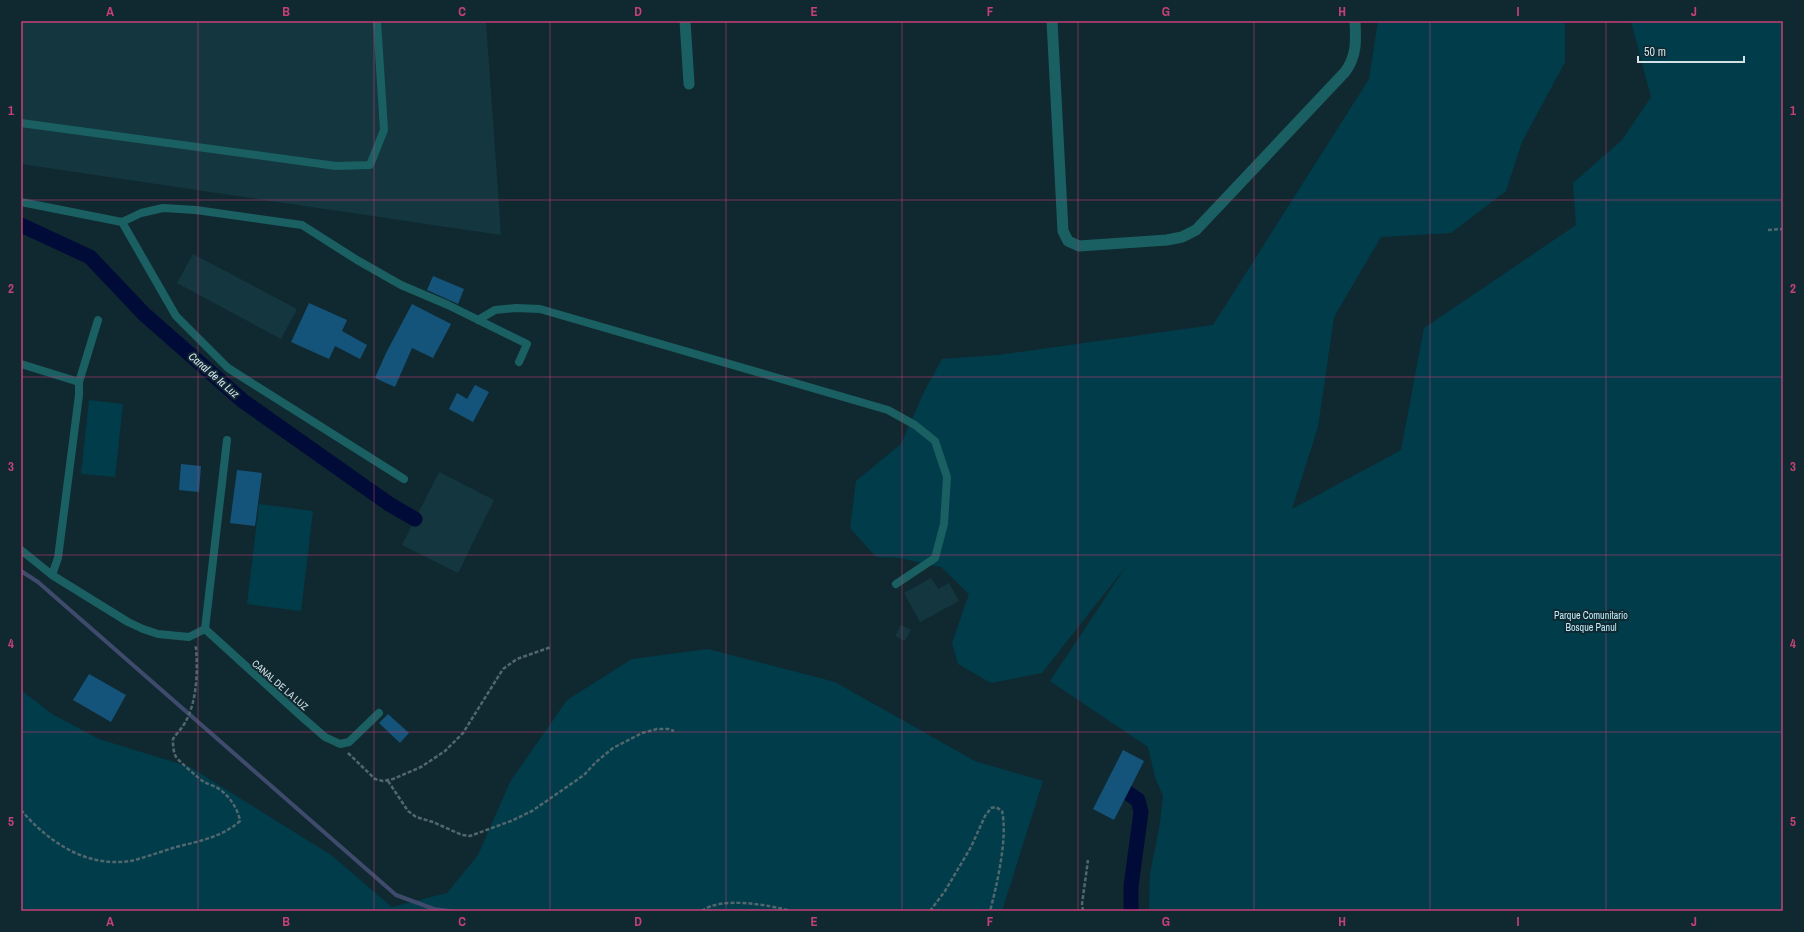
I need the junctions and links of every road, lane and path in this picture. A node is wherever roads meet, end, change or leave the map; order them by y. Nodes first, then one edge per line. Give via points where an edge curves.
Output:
1 (377, 21) edge
2 (685, 21) edge
3 (1052, 21) edge
4 (1355, 21) edge
5 (689, 84) dead end
6 (21, 123) edge
7 (21, 202) edge
8 (122, 222) junction
9 (1783, 229) edge
10 (1768, 230) dead end
11 (98, 320) dead end
12 (478, 320) junction
13 (519, 362) dead end
14 (21, 364) edge
15 (78, 382) junction
16 (227, 440) dead end
17 (404, 479) dead end
18 (21, 550) edge
19 (52, 575) junction
20 (896, 584) dead end
21 (205, 629) junction
22 (188, 637) junction
23 (551, 647) dead end
24 (379, 713) dead end
25 (674, 731) dead end
26 (340, 744) junction
27 (388, 781) junction
28 (21, 810) edge
29 (1088, 860) dead end
30 (702, 911) edge
31 (791, 911) edge
32 (930, 911) edge
33 (990, 911) edge
34 (1082, 911) edge

1 - 6 lane via 384,130 370,165 336,166
2 - 5 street
3 - 4 street via 1063,231 1068,241 1079,246 1167,240 1182,237 1196,230 1345,72 1355,50
7 - 8 lane
8 - 12 lane via 141,213 163,208 302,224 401,285
8 - 17 lane via 176,316 228,368
9 - 10 path
11 - 15 lane
12 - 13 lane via 527,344
12 - 20 lane via 495,310 540,310 888,410 915,425 935,441 947,477 944,524 935,558
14 - 15 lane
15 - 19 lane via 79,395 58,558
16 - 21 lane
18 - 19 lane
19 - 22 lane via 128,622 158,634
21 - 22 lane
21 - 26 lane, CANAL DE LA LUZ via 325,737
22 - 28 path via 196,648 198,667 191,709 186,722 173,738 173,748 176,757 194,774 222,791 231,800 238,811 240,821 231,830 217,837 134,860 117,862 72,852 53,841
23 - 27 path via 517,659 503,669 470,724 445,751 420,767
24 - 26 lane via 349,742
25 - 27 path via 657,729 642,733 613,748 584,775 544,804 512,821 470,836 416,817 408,811
26 - 27 path via 375,779
29 - 34 path
30 - 31 path via 722,904 749,904
32 - 33 path via 971,847 985,816 991,808 996,807 1002,811 1004,826

